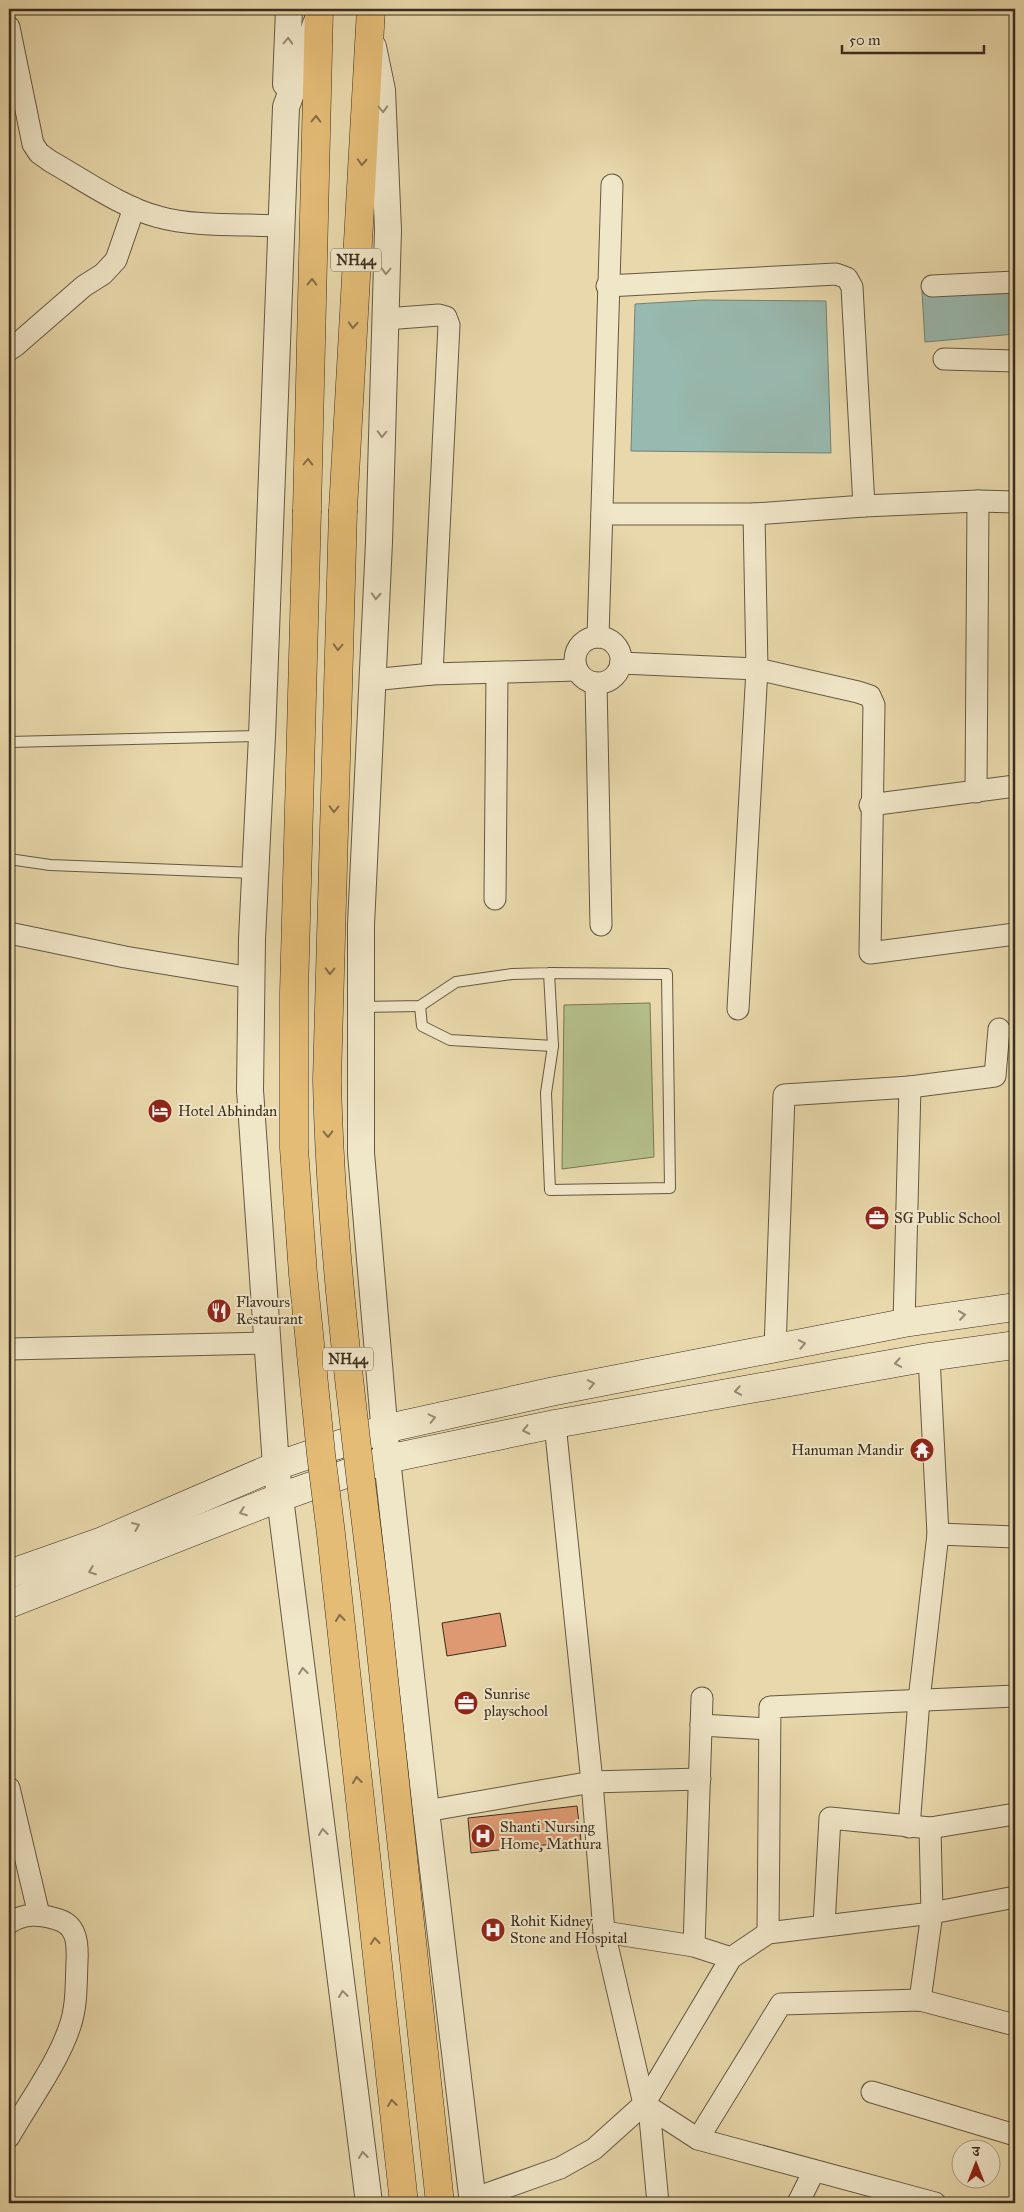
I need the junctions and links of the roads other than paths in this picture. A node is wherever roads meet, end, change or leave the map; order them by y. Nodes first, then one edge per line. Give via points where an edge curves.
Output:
1 (289, 9) edge
2 (318, 13) edge
3 (370, 18) edge
4 (9, 27) edge
5 (286, 107) junction
6 (612, 185) dead end
7 (134, 208) junction
8 (281, 226) junction
9 (1015, 282) edge
10 (607, 286) junction
11 (932, 286) dead end
12 (385, 319) junction
13 (9, 350) edge
14 (944, 359) dead end
15 (1015, 361) edge
16 (978, 501) junction
17 (1015, 502) edge
18 (864, 506) junction
19 (602, 514) junction
20 (754, 514) junction
21 (598, 637) junction
22 (621, 663) junction
23 (757, 669) junction
24 (577, 670) junction
25 (496, 673) junction
26 (432, 674) junction
27 (372, 680) junction
28 (596, 683) junction
29 (262, 736) junction
30 (9, 742) edge
31 (1015, 786) edge
32 (976, 792) junction
33 (870, 805) junction
34 (9, 859) edge
35 (255, 872) junction
36 (495, 899) dead end
37 (601, 925) dead end
38 (9, 933) edge
39 (1015, 934) edge
40 (549, 973) junction
41 (252, 978) junction
42 (420, 1006) junction
43 (360, 1007) junction
44 (738, 1009) dead end
45 (999, 1028) dead end
46 (553, 1046) junction
47 (910, 1087) junction
48 (1015, 1307) edge
49 (904, 1324) junction
50 (268, 1343) junction
51 (1015, 1345) edge
52 (9, 1349) edge
53 (775, 1349) junction
54 (929, 1357) junction
55 (555, 1424) junction
56 (384, 1429) junction
57 (387, 1459) junction
58 (276, 1466) junction
59 (281, 1498) junction
60 (938, 1534) junction
61 (1015, 1538) edge
62 (9, 1574) edge
63 (9, 1604) edge
64 (1015, 1696) edge
65 (702, 1698) dead end
66 (920, 1700) junction
67 (701, 1725) junction
68 (768, 1729) junction
69 (700, 1779) junction
70 (592, 1782) junction
71 (9, 1788) edge
72 (426, 1811) junction
73 (1015, 1814) edge
74 (909, 1827) junction
75 (930, 1828) junction
76 (1015, 1898) edge
77 (932, 1913) junction
78 (39, 1915) junction
79 (9, 1923) edge
80 (824, 1925) junction
81 (604, 1932) junction
82 (768, 1933) junction
83 (694, 1946) junction
84 (730, 1958) junction
85 (920, 2000) junction
86 (1015, 2025) edge
87 (872, 2092) dead end
88 (646, 2105) junction
89 (1015, 2135) edge
90 (9, 2137) edge
91 (698, 2139) junction
92 (814, 2171) junction
93 (473, 2201) edge
94 (369, 2203) edge
95 (404, 2203) edge
96 (440, 2203) edge
97 (658, 2203) edge
98 (798, 2203) edge
99 (935, 2203) edge

5 -> 1 street
2 - 5 street
95 -> 2 highway, NH44, bridge via 320,1454 294,1148 294,993
3 -> 12 street via 382,90 388,230
3 -> 96 highway, NH44, bridge via 337,658 327,1080 329,1153 355,1434
4 - 7 street via 33,144 39,153
5 - 8 street
6 - 10 street
7 - 8 street via 177,221
7 - 13 street via 116,260
8 - 29 street
9 - 11 street
10 - 18 street via 836,274 847,278 852,287
10 - 19 street
12 - 26 street via 438,315 446,317 449,325
12 -> 27 street
14 - 15 street
16 - 17 street
16 - 18 street
16 - 32 street
18 - 20 street
19 - 20 street
19 - 21 street
20 - 23 street
21 - 22 street via 615,645
21 - 24 street via 581,644 574,662
22 - 23 street
22 - 28 street via 612,678
23 - 33 street via 870,696 874,705
23 - 44 street
24 - 25 street
24 - 28 street via 588,682
25 - 26 street
25 - 36 street
26 - 27 street
27 - 43 street via 360,925
28 - 37 street
29 - 30 lane
29 - 35 street
31 - 32 street
32 - 33 street
33 - 39 street via 870,953
34 - 35 lane via 50,865
35 - 41 street
38 - 41 street
40 - 42 lane via 512,974 456,982
40 - 46 lane
40 - 46 lane via 667,974 670,1188 550,1190 546,1093
41 - 50 street via 250,1090
42 - 43 lane
42 - 46 lane via 422,1026 450,1040
43 - 56 street via 360,1153
45 - 47 street via 995,1076
47 - 49 street
47 - 53 street via 784,1094
49 -> 48 main road
53 -> 49 main road
50 - 52 street
50 - 58 street
51 - 54 main road
56 -> 53 main road via 554,1391
54 -> 55 main road
54 - 60 street
55 -> 57 main road
55 - 70 street
56 - 57 street
56 - 58 main road
57 - 59 main road
57 - 72 street
58 - 59 street
62 -> 58 main road via 100,1542
59 -> 63 main road
94 -> 59 street
60 - 61 street
60 - 66 street
64 - 66 street
65 - 67 street
66 - 68 street via 770,1707
66 - 74 street
67 - 68 street
67 - 69 street
68 - 82 street
69 - 70 street
69 - 83 street
70 - 72 street
70 - 81 street
71 - 78 street
72 - 93 street
73 - 75 street
74 - 75 street
74 - 80 street via 830,1818
75 - 77 street
76 - 77 street
77 - 80 street
77 - 85 street
78 - 79 street via 20,1917
78 - 90 street via 66,1922 74,1931 77,1955 75,2003 63,2045
80 - 82 street
81 - 83 street
81 - 88 street
82 - 84 street
83 - 84 street
84 - 88 street
85 - 86 street
85 - 91 street via 781,2004
87 - 89 street
88 - 91 street
88 - 93 street via 578,2159
88 - 97 street
91 - 92 street
92 - 98 street
92 - 99 street

